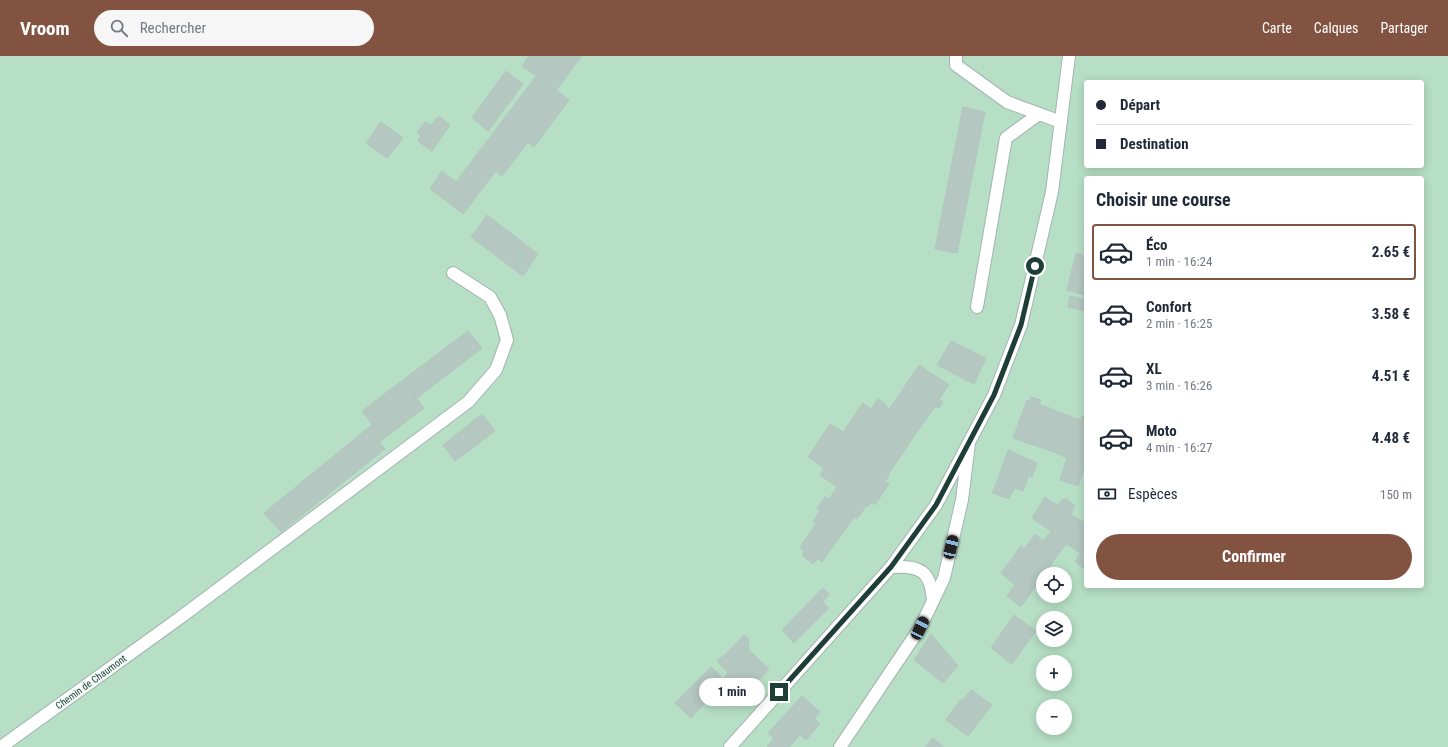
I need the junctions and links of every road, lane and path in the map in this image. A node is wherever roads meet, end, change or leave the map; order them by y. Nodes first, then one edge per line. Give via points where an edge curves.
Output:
1 (956, 56) edge
2 (1069, 56) edge
3 (1039, 114) junction
4 (1061, 122) junction
5 (453, 273) dead end
6 (977, 307) dead end
7 (970, 440) junction
8 (891, 567) junction
9 (933, 602) junction
10 (1, 747) edge
11 (730, 747) edge
12 (840, 747) edge

1 - 3 street via 956,65 1007,102
2 - 4 street
3 - 4 street
3 - 6 street via 1006,138
4 - 7 street via 1052,192 1021,325 994,395
5 - 10 street, Chemin de Chaumont via 490,297 500,315 507,340 496,370 468,402 181,617
7 - 8 street via 936,505
7 - 9 street via 962,500 944,578
8 - 9 street via 914,568 928,577
8 - 11 street
9 - 12 street via 920,628

